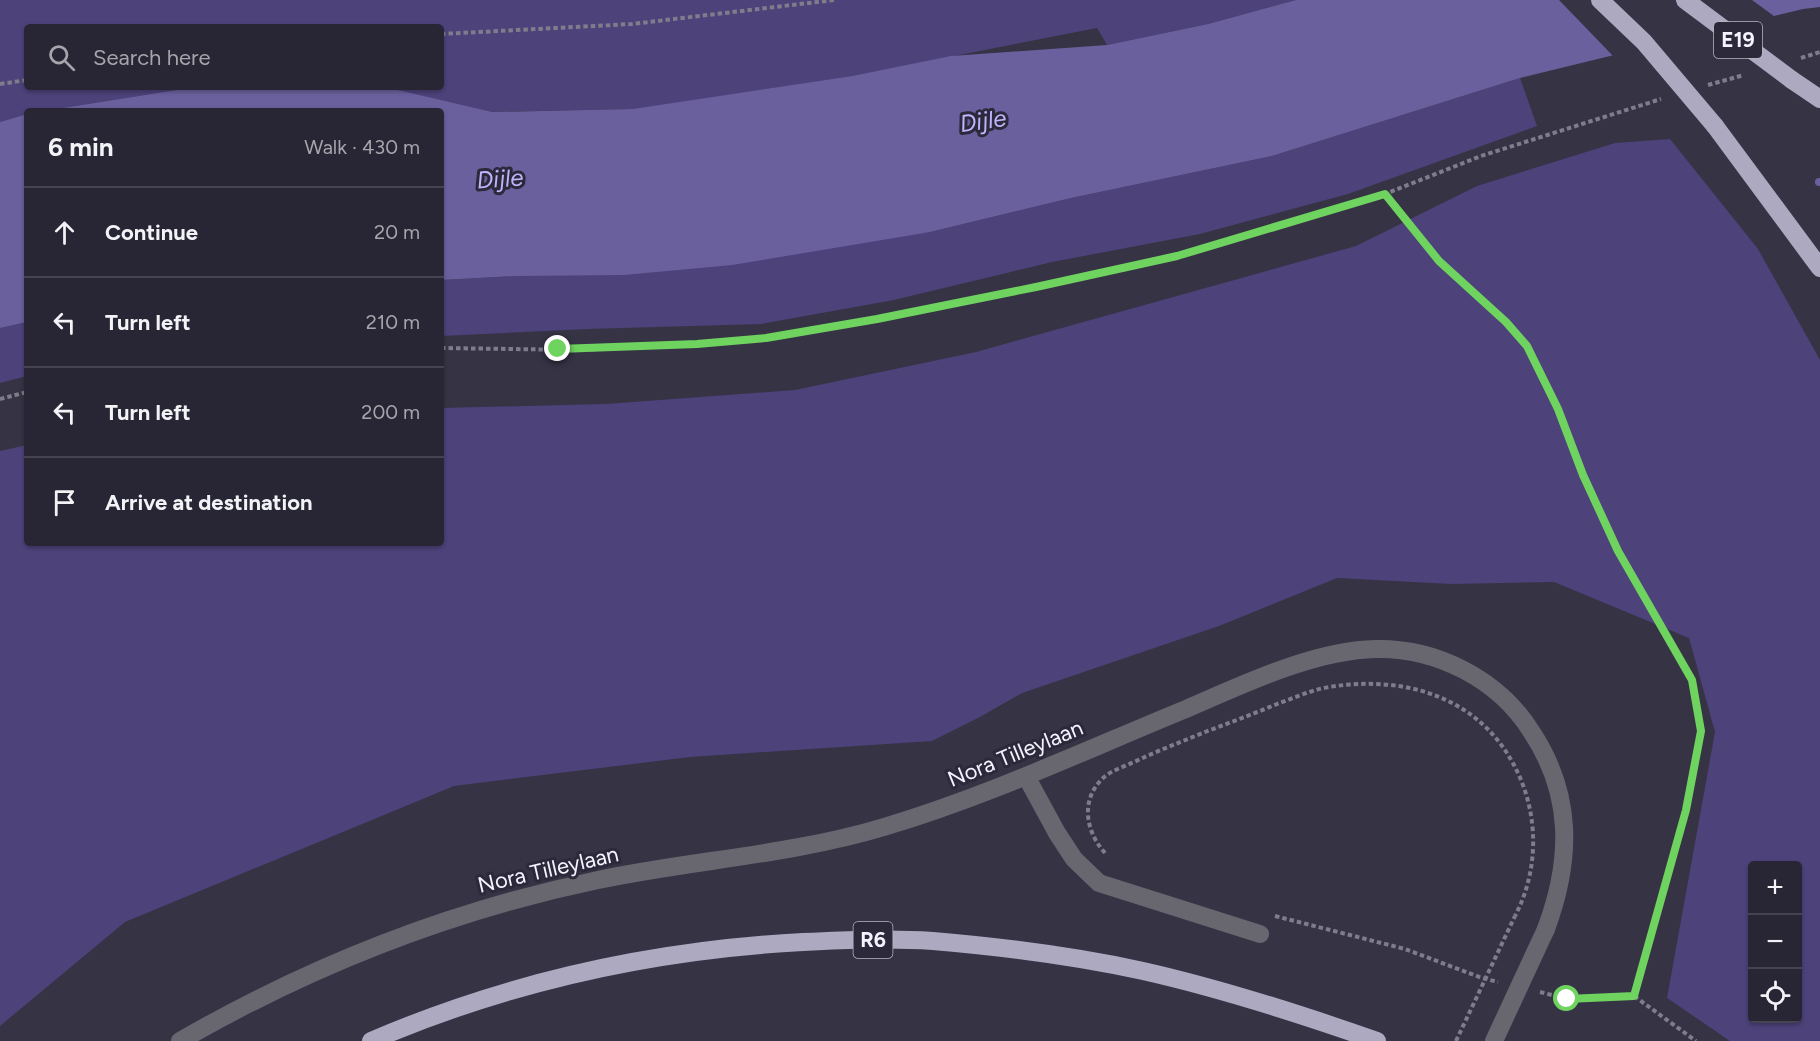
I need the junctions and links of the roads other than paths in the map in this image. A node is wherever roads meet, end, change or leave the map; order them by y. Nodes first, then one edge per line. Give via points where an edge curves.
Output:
1 (1600, 0) edge
2 (1685, 0) edge
3 (1820, 99) edge
4 (1820, 267) edge
5 (1026, 776) junction
6 (1260, 934) dead end
7 (180, 1041) edge
8 (371, 1041) edge
9 (1377, 1041) edge
10 (1494, 1041) edge

1 - 4 highway, bridge via 1644,42 1715,126
2 - 3 highway, E19, bridge
5 - 6 street via 1074,859 1099,884
5 - 7 street, Nora Tilleylaan via 927,814 858,835 602,879 466,914 339,960
5 - 10 street, Nora Tilleylaan, bridge via 1264,676 1342,653 1400,651 1464,670 1500,694 1526,723 1551,765 1563,810 1565,851 1559,891 1546,929
8 - 9 highway, R6 via 475,1001 649,958 758,945 876,940 969,945 1141,971 1273,1006

